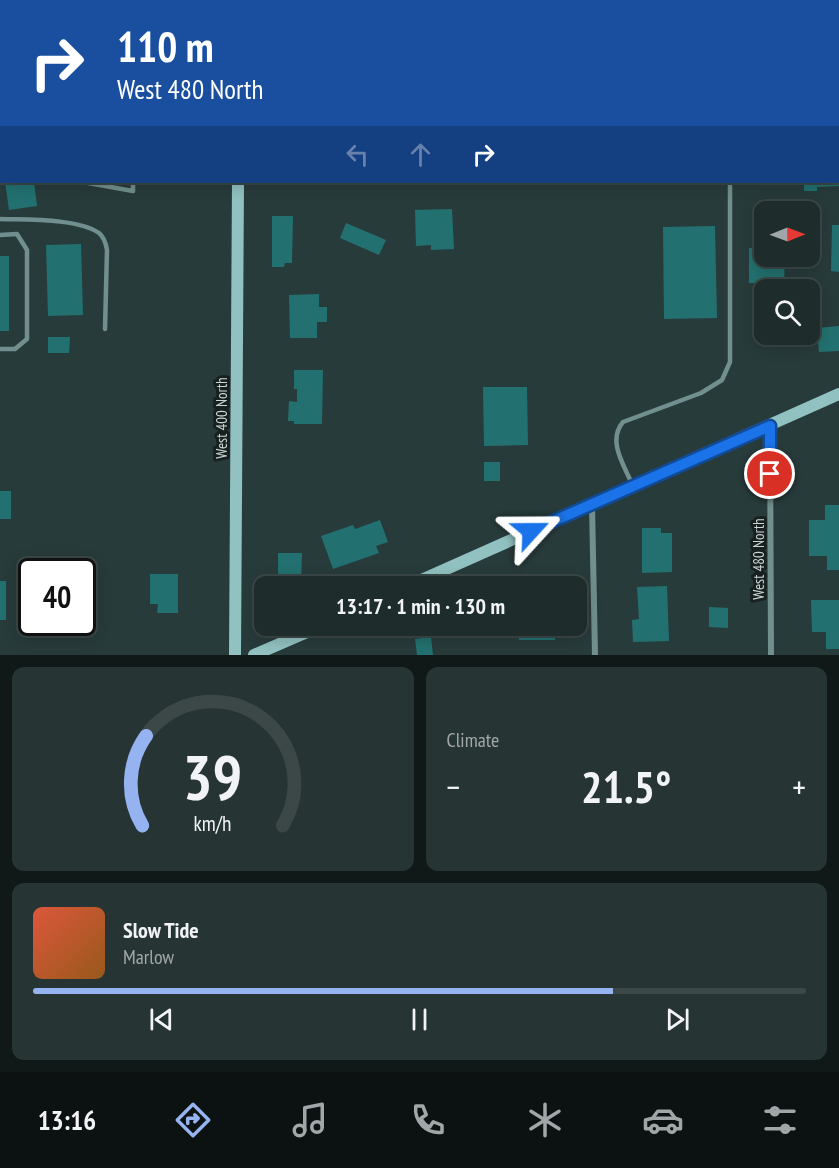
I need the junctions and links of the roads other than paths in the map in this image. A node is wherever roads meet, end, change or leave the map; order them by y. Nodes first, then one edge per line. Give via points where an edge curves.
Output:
1 (89, 183) edge
2 (133, 183) edge
3 (238, 183) edge
4 (730, 183) edge
5 (0, 219) edge
6 (0, 235) edge
7 (105, 329) dead end
8 (0, 349) edge
9 (839, 394) edge
10 (770, 426) junction
11 (633, 486) junction
12 (592, 504) junction
13 (430, 576) edge
14 (298, 636) edge
15 (235, 655) edge
16 (254, 655) edge
17 (595, 655) edge
18 (771, 655) edge

1 - 2 lane via 133,191
3 - 15 street, West 400 North
4 - 11 lane via 729,362 722,380 701,393 619,427 616,446
5 - 7 lane via 51,220 100,233 107,250
6 - 8 lane via 17,234 27,250 27,339 15,349
9 - 10 street
10 - 11 street
10 - 18 street, West 480 North
11 - 12 street
12 - 13 street
12 - 17 street
14 - 16 street

